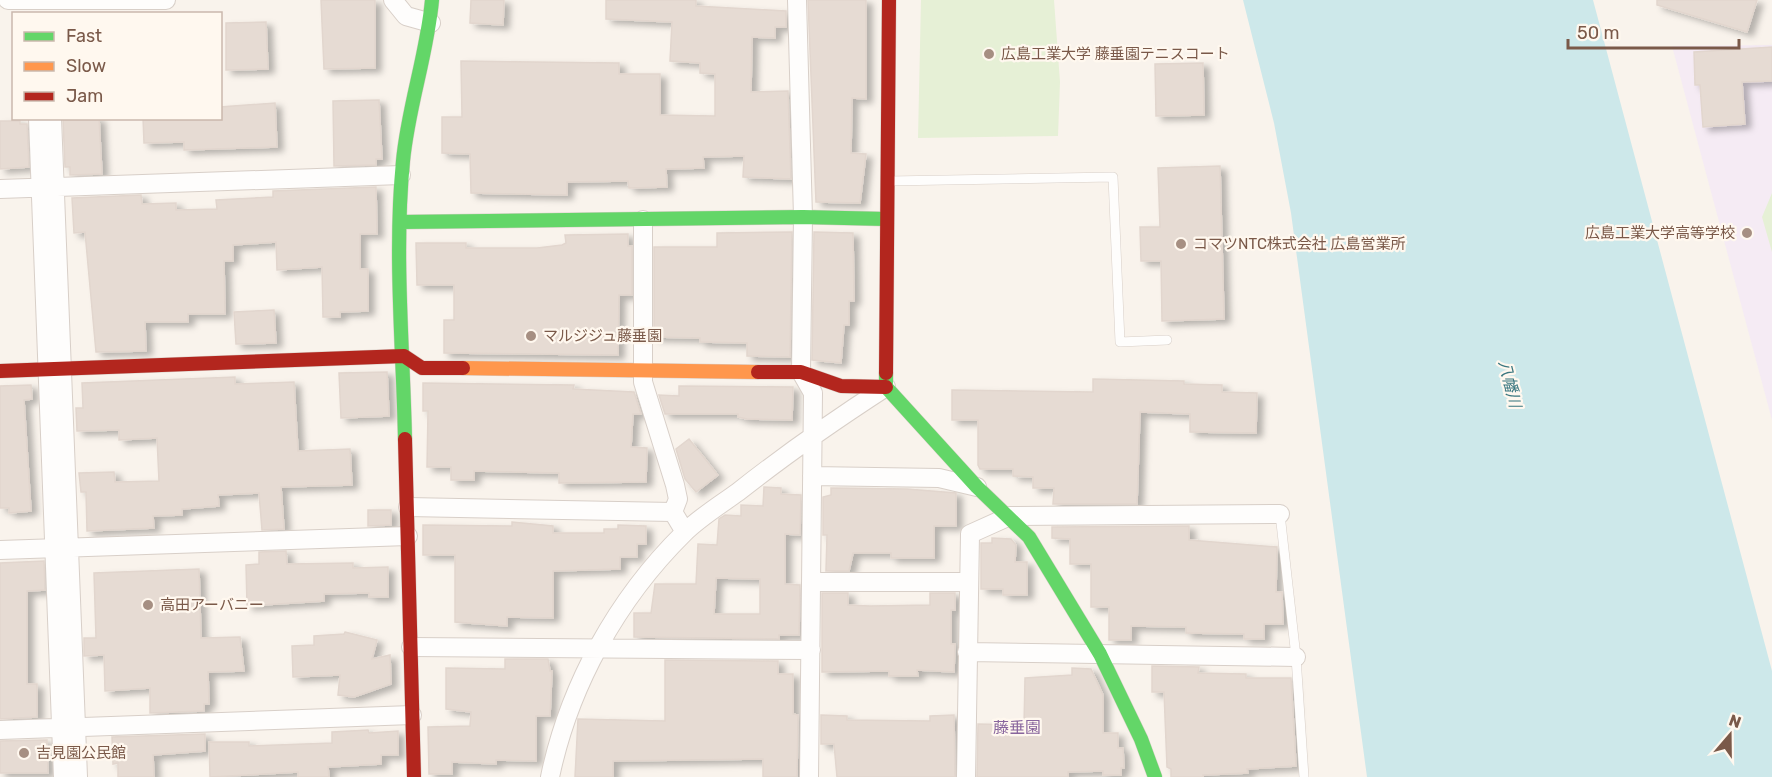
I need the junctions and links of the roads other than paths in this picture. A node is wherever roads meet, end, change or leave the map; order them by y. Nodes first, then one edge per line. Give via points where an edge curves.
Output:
1 (8, 0) edge
2 (166, 0) edge
3 (393, 0) edge
4 (432, 0) edge
5 (797, 0) edge
6 (889, 0) edge
7 (40, 5) edge
8 (431, 23) junction
9 (38, 120) edge
10 (52, 120) edge
11 (401, 175) junction
12 (887, 181) junction
13 (48, 188) junction
14 (0, 189) edge
15 (803, 218) junction
16 (886, 219) junction
17 (643, 220) junction
18 (400, 222) junction
19 (1167, 340) dead end
20 (404, 356) junction
21 (55, 369) junction
22 (642, 369) junction
23 (0, 371) edge
24 (801, 372) junction
25 (886, 387) junction
26 (813, 433) junction
27 (812, 476) junction
28 (977, 487) junction
29 (408, 507) junction
30 (673, 512) junction
31 (1280, 514) joint
32 (1010, 516) junction
33 (685, 532) junction
34 (408, 536) junction
35 (63, 547) junction
36 (0, 550) edge
37 (811, 582) junction
38 (968, 582) junction
39 (411, 647) junction
40 (597, 648) junction
41 (811, 650) junction
42 (967, 652) junction
43 (1100, 654) junction
44 (1296, 657) junction
45 (412, 715) junction
46 (68, 728) junction
47 (0, 730) edge
48 (63, 777) edge
49 (78, 777) edge
50 (414, 777) edge
51 (550, 777) edge
52 (808, 777) edge
53 (966, 777) edge
54 (1155, 777) edge
55 (1304, 777) edge

1 - 7 street
2 - 7 street
3 - 8 street via 406,16
4 - 8 street
5 - 15 street
6 - 12 street
8 - 11 street via 408,124
9 - 13 street
10 - 13 street
11 - 13 street
11 - 18 street
12 - 16 street
12 - 19 lane via 1113,177 1119,342
13 - 14 street
13 - 21 street
15 - 16 street
15 - 17 street
15 - 24 street
16 - 25 street
17 - 18 street
17 - 22 street
18 - 20 street
20 - 21 street
20 - 22 street via 422,368
20 - 29 street
21 - 23 street
21 - 35 street
22 - 24 street
22 - 30 street via 642,382 675,485 678,499
24 - 25 street via 841,386
24 - 26 street via 813,393
25 - 26 street
25 - 28 street
26 - 27 street
26 - 33 street
27 - 28 street via 939,478
27 - 37 street
28 - 32 street
29 - 30 street
29 - 34 street
30 - 33 street
31 - 32 street
31 - 44 lane
32 - 38 street via 970,534
32 - 43 street via 1044,560
33 - 40 street via 634,589
34 - 35 street
34 - 39 street
35 - 36 street
35 - 46 street
37 - 38 street
37 - 41 street
38 - 42 street
39 - 40 street
39 - 45 street
40 - 41 street
40 - 51 street via 566,720
41 - 52 street
42 - 43 street
42 - 53 street
43 - 44 street
43 - 54 street
44 - 55 lane
45 - 46 street
45 - 50 street
46 - 47 street
46 - 48 street
46 - 49 street

